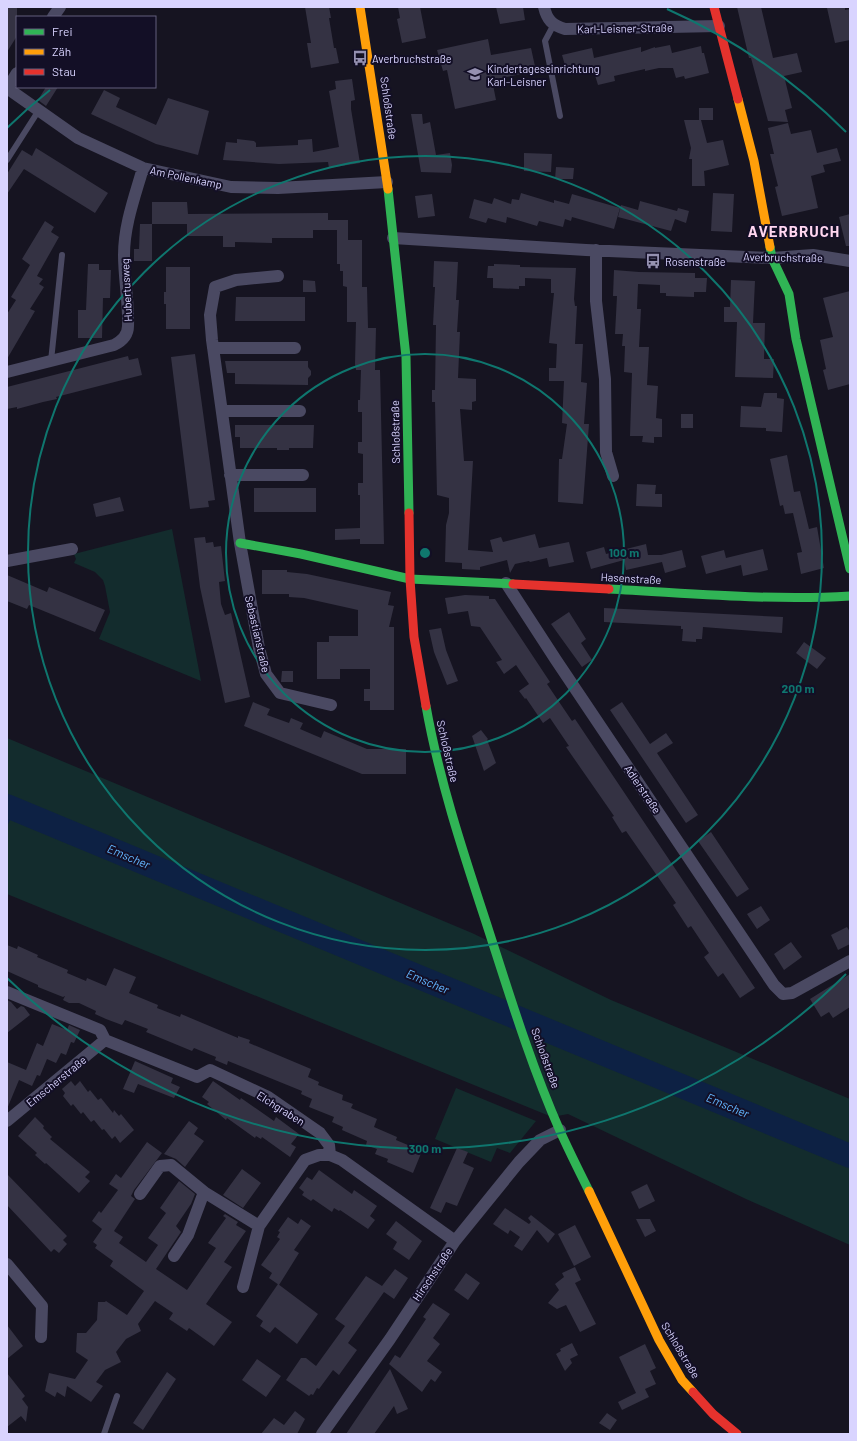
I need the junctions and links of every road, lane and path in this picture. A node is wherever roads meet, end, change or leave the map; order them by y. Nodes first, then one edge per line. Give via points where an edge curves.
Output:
1 (60, 7) edge
2 (360, 7) edge
3 (544, 7) edge
4 (714, 7) edge
5 (55, 16) edge
6 (553, 26) junction
7 (719, 26) junction
8 (16, 74) edge
9 (7, 88) edge
10 (39, 110) junction
11 (560, 116) dead end
12 (7, 160) edge
13 (143, 168) junction
14 (387, 182) junction
15 (393, 238) junction
16 (596, 250) junction
17 (62, 255) dead end
18 (772, 258) junction
19 (850, 261) edge
20 (278, 276) dead end
21 (213, 348) junction
22 (295, 348) dead end
23 (52, 361) junction
24 (7, 372) edge
25 (222, 411) junction
26 (300, 411) dead end
27 (230, 475) junction
28 (303, 475) dead end
29 (613, 476) dead end
30 (240, 543) junction
31 (72, 549) dead end
32 (7, 561) edge
33 (850, 569) edge
34 (410, 579) junction
35 (506, 583) junction
36 (850, 596) edge
37 (331, 705) dead end
38 (850, 961) edge
39 (7, 992) edge
40 (105, 1040) junction
41 (7, 1121) edge
42 (560, 1130) junction
43 (330, 1155) junction
44 (204, 1192) junction
45 (140, 1194) dead end
46 (259, 1226) junction
47 (455, 1240) junction
48 (174, 1256) dead end
49 (7, 1264) edge
50 (243, 1287) dead end
51 (41, 1337) dead end
52 (118, 1396) dead end
53 (104, 1434) edge
54 (322, 1434) edge
55 (737, 1434) edge

1 - 5 street
2 - 14 street, Schloßstraße
3 - 6 street
4 - 7 street
6 - 7 street, Karl-Leisner-Straße via 565,29
6 - 11 lane via 545,41
7 - 18 street via 754,161
8 - 9 street
9 - 10 street, Am Pollenkamp
10 - 12 lane
10 - 13 street, Am Pollenkamp via 78,138
13 - 14 street, Am Pollenkamp via 231,186 278,188
13 - 23 street, Hubertusweg via 125,238 128,328 122,341
14 - 15 street, Schloßstraße
15 - 16 street, Averbruchstraße
15 - 34 street, Schloßstraße via 406,357
16 - 18 street, Averbruchstraße
16 - 29 street via 596,301 605,379 606,452
17 - 23 lane
18 - 19 street, Averbruchstraße via 813,256
18 - 33 street via 789,294 796,339
20 - 21 street, Sebastianstraße via 236,280 215,287 210,314
21 - 22 street
21 - 25 street, Sebastianstraße
23 - 24 street, Hubertusweg
25 - 26 street
25 - 27 street, Sebastianstraße
27 - 28 street
27 - 30 street, Sebastianstraße
30 - 34 street
30 - 37 street, Sebastianstraße via 266,674 280,693
31 - 32 street
34 - 35 street, Hasenstraße
34 - 42 street, Schloßstraße via 414,637 434,749 454,823 536,1069
35 - 36 street, Hasenstraße via 771,597
35 - 38 street, Adlerstraße via 774,985 783,994 792,993
39 - 40 street via 100,1030
40 - 41 street, Emscherstraße
40 - 43 street, Elchgraben via 197,1077 210,1070 268,1097 320,1133 329,1145
42 - 47 street, Hirschstraße via 540,1140
42 - 55 street, Schloßstraße via 663,1347 682,1380 713,1414
43 - 46 street via 319,1155 305,1160
43 - 47 street via 342,1160
44 - 45 street via 171,1165 160,1166
44 - 46 street
44 - 48 street via 188,1235
46 - 50 street
47 - 54 street, Hirschstraße via 390,1339
49 - 51 street via 42,1306
52 - 53 lane

